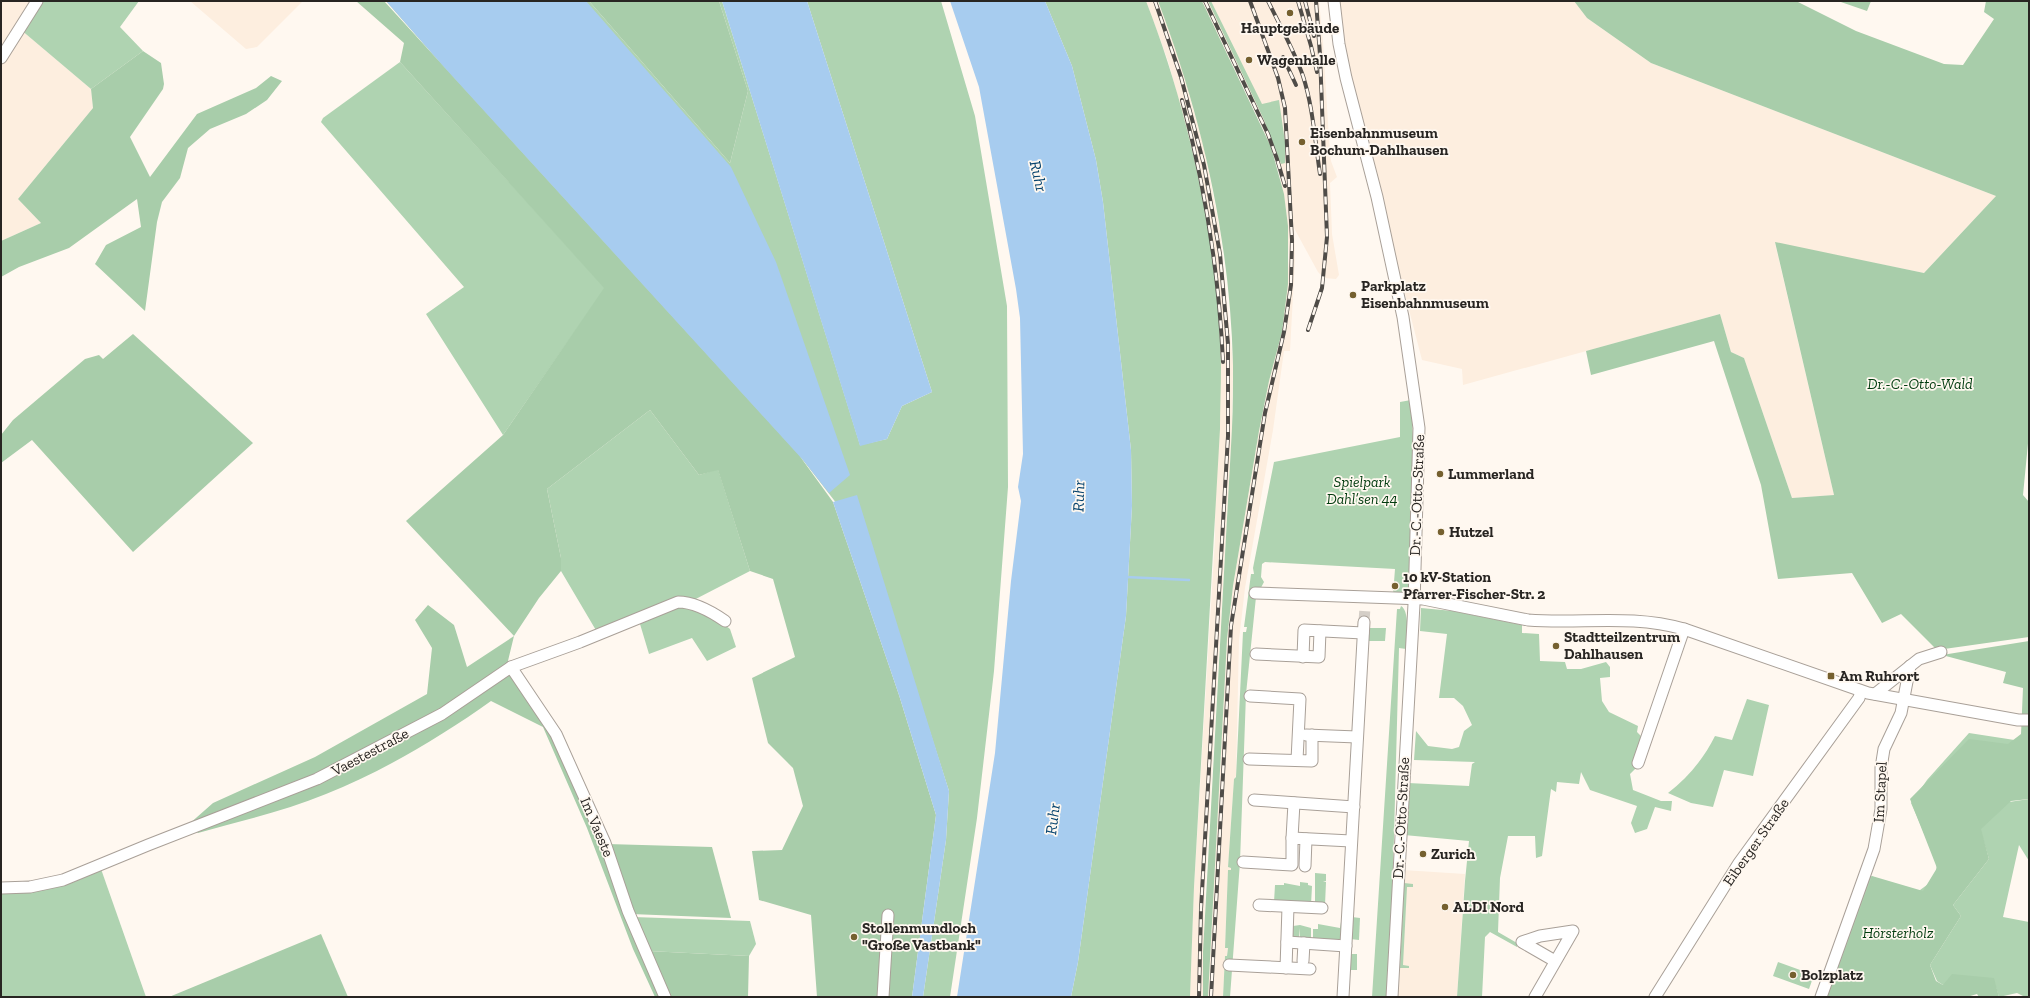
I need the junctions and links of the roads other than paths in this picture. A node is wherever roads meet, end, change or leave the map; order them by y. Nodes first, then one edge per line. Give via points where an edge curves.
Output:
1 (37, 1) edge
2 (1334, 1) edge
3 (1, 58) edge
4 (1255, 593) dead end
5 (1414, 599) junction
6 (726, 621) dead end
7 (1364, 622) tunnel mouth
8 (1684, 629) junction
9 (1320, 631) junction
10 (1363, 633) junction
11 (1941, 652) dead end
12 (1256, 654) dead end
13 (1303, 656) junction
14 (1910, 666) junction
15 (511, 667) junction
16 (1861, 691) junction
17 (1875, 694) junction
18 (1250, 696) dead end
19 (1904, 700) junction
20 (2029, 720) edge
21 (1298, 734) junction
22 (1312, 735) junction
23 (1357, 737) junction
24 (1249, 759) dead end
25 (1298, 760) junction
26 (1638, 763) dead end
27 (1254, 800) dead end
28 (1294, 803) junction
29 (1354, 807) junction
30 (1292, 838) junction
31 (1306, 839) junction
32 (1352, 841) junction
33 (1243, 862) dead end
34 (1292, 865) junction
35 (1, 888) edge
36 (1259, 905) dead end
37 (1288, 907) junction
38 (1322, 908) dead end
39 (888, 915) dead end
40 (1287, 942) junction
41 (1304, 943) junction
42 (1346, 946) junction
43 (1555, 961) junction
44 (1229, 965) dead end
45 (1286, 968) junction
46 (665, 997) edge
47 (883, 997) edge
48 (1343, 997) edge
49 (1392, 997) edge
50 (1535, 997) edge
51 (1656, 997) edge
52 (1821, 997) edge

1 - 3 street
2 - 5 street, Dr.-C.-Otto-Straße via 1346,78 1390,254 1413,380 1419,428
4 - 5 street via 1365,602
5 - 8 street via 1528,620 1647,620
5 - 49 street, Dr.-C.-Otto-Straße
6 - 15 street, Vaestestraße via 687,602 678,602
7 - 10 street
8 - 16 street
8 - 26 street
9 - 10 street
9 - 13 street via 1304,630
9 - 13 street via 1319,657
10 - 23 street
11 - 14 street via 1923,657
12 - 13 street
14 - 17 street
14 - 19 street, Im Stapel
15 - 35 street, Vaestestraße via 442,714 317,779 63,880 30,887
15 - 46 street, Im Vaeste via 556,734 605,843 628,911
16 - 17 street
16 - 51 street, Eiberger Straße via 1859,698 1739,863
17 - 19 street
18 - 21 street via 1300,699
19 - 20 street
19 - 52 street, Im Stapel via 1884,749 1881,768 1881,809 1874,849
21 - 22 street
21 - 25 street
22 - 23 street
22 - 25 street via 1312,761
23 - 29 street
24 - 25 street
27 - 28 street
28 - 29 street
28 - 30 street
29 - 32 street
30 - 31 street
30 - 34 street
31 - 32 street
31 - 34 street via 1310,866
32 - 42 street
33 - 34 street
36 - 37 street
37 - 38 street
37 - 40 street
39 - 47 street
40 - 41 street
40 - 45 street
41 - 42 street
41 - 45 street via 1306,965
42 - 48 street
43 - 43 street via 1577,928 1549,930 1525,938 1522,942
43 - 50 street
44 - 45 street

